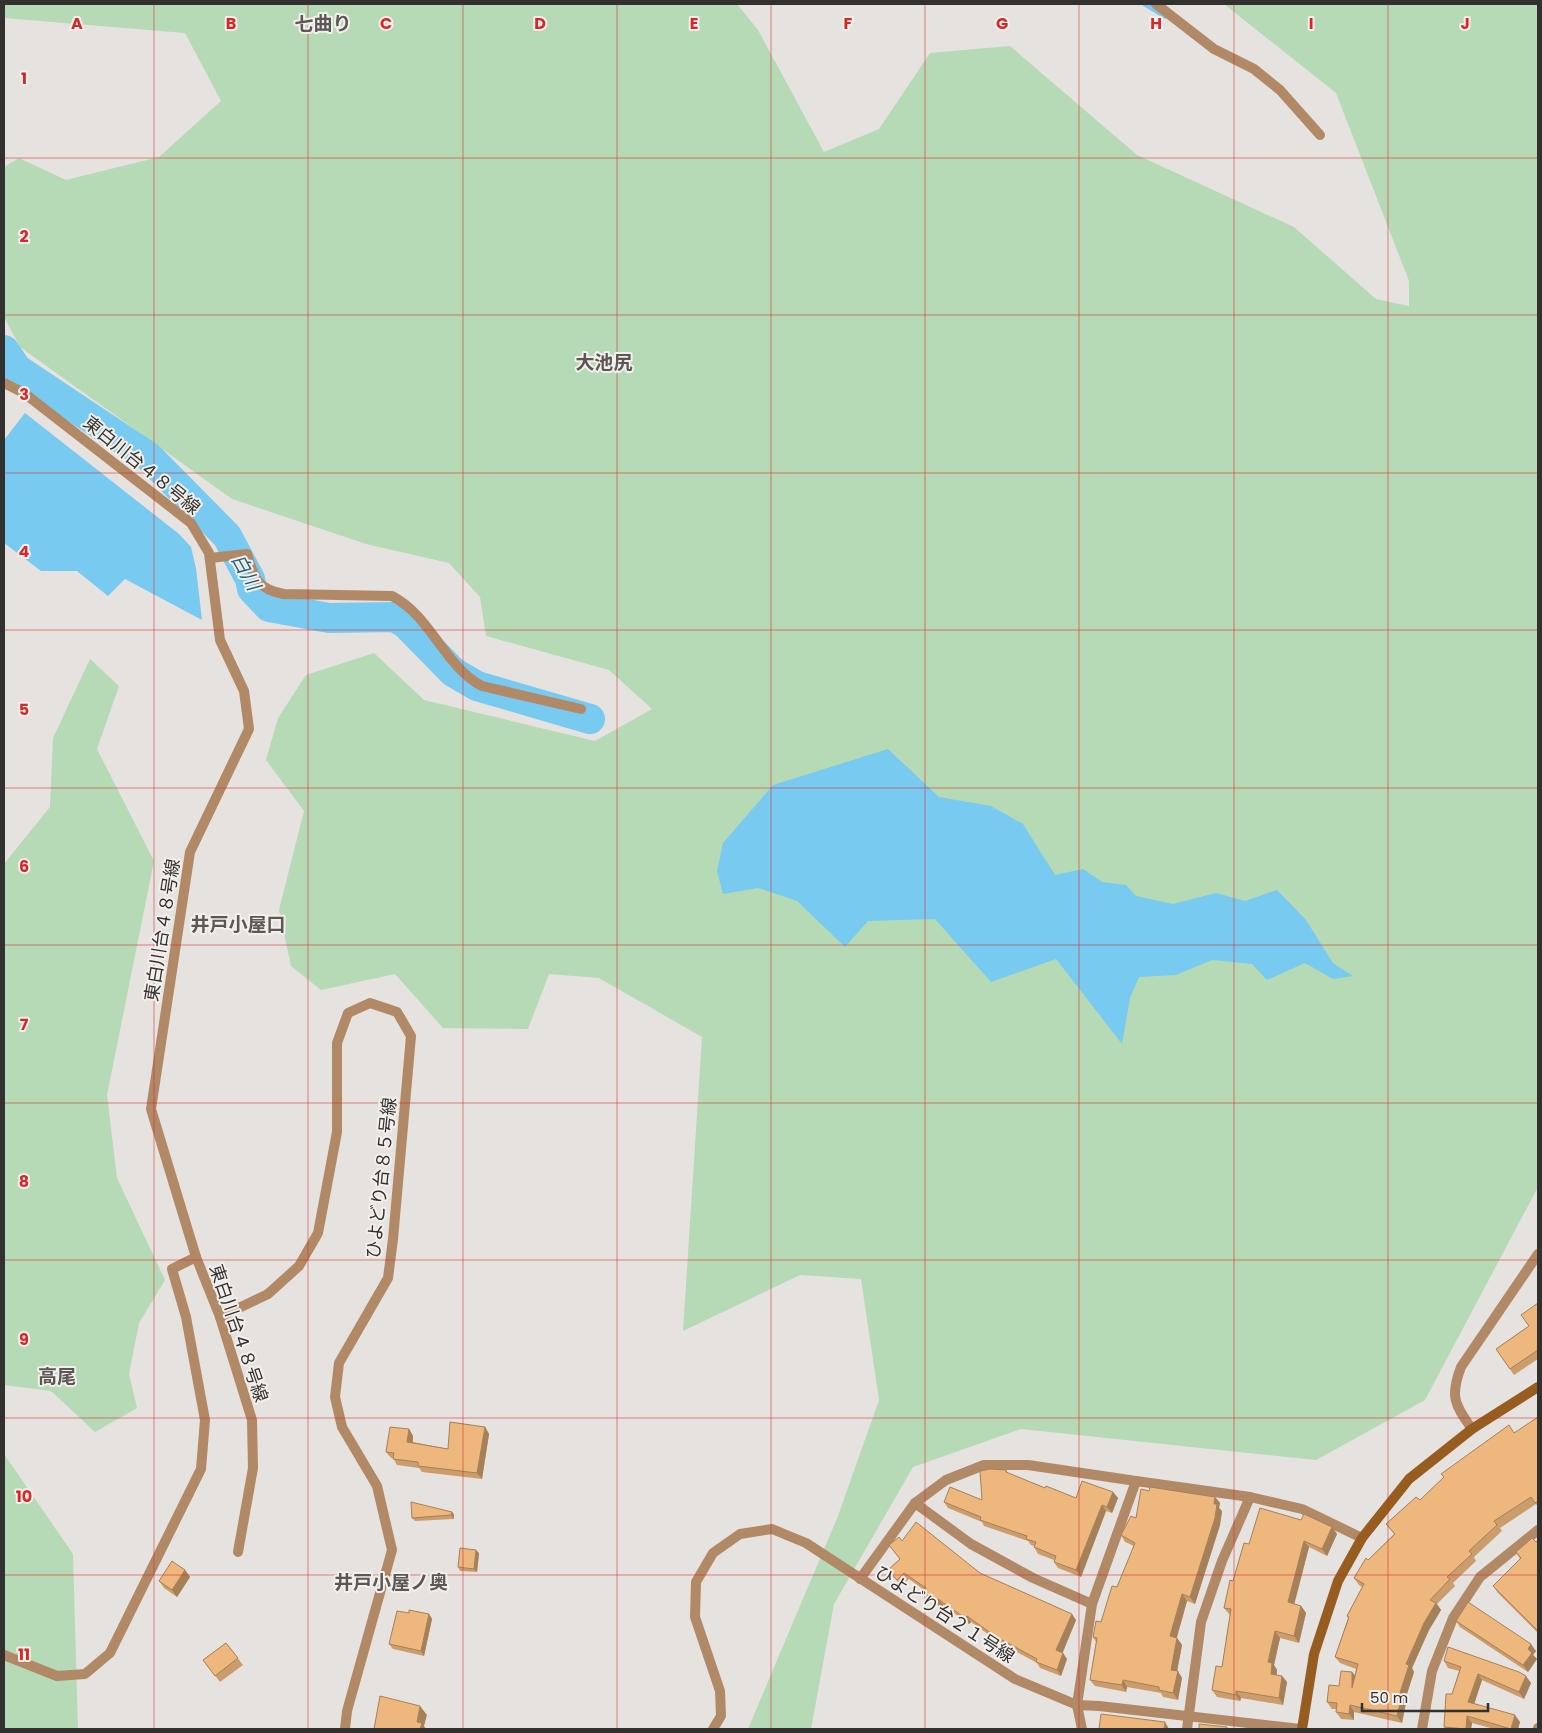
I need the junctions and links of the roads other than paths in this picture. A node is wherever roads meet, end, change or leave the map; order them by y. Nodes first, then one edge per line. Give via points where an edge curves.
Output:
1 (1156, 4) edge
2 (1320, 135) dead end
3 (4, 383) edge
4 (210, 558) junction
5 (581, 709) dead end
6 (1538, 1254) edge
7 (196, 1257) junction
8 (220, 1316) junction
9 (1538, 1387) edge
10 (1472, 1429) junction
11 (1136, 1481) junction
12 (1250, 1497) junction
13 (915, 1504) junction
14 (1538, 1530) edge
15 (1362, 1538) junction
16 (238, 1552) dead end
17 (860, 1579) junction
18 (1092, 1604) junction
19 (4, 1655) edge
20 (1077, 1705) junction
21 (1188, 1718) junction
22 (345, 1729) edge
23 (714, 1729) edge
24 (1082, 1729) edge
25 (1186, 1729) edge
26 (1301, 1729) edge
27 (1422, 1729) edge

1 - 2 street via 1214,49 1254,69 1280,90
3 - 4 street, 東白川台４８号線 via 24,392 191,522
4 - 5 street via 247,554 253,578 269,591 392,596 408,604 462,672 474,682
4 - 7 street, 東白川台４８号線 via 220,640 244,691 249,729 190,852 151,1110
6 - 10 street via 1461,1367 1454,1386 1456,1408
7 - 8 street, 東白川台４８号線
7 - 19 street via 172,1269 186,1317 205,1420 201,1469 110,1653 86,1674 57,1676
8 - 16 street, 東白川台４８号線 via 252,1420 253,1468
8 - 22 street, ひよどり台８５号線 via 268,1294 304,1258 318,1233 337,1132 336,1043 348,1013 370,1003 397,1012 411,1036 388,1278 339,1363 335,1397 342,1428 377,1486 392,1550 347,1711
9 - 10 street
10 - 15 street via 1409,1479
11 - 12 street, ひよどり台２１号線
11 - 13 street, ひよどり台２１号線 via 1028,1465 984,1465 946,1480
11 - 18 street
12 - 15 street, ひよどり台２１号線 via 1302,1508
12 - 21 street via 1222,1561 1201,1622
13 - 17 street, ひよどり台２１号線
13 - 18 street via 971,1544 1033,1578
14 - 27 street via 1480,1576 1454,1618 1432,1671
15 - 26 street via 1338,1581 1314,1654
17 - 20 street, ひよどり台２１号線 via 1015,1679
17 - 23 street via 806,1543 772,1529 740,1534 713,1553 696,1582 695,1617 720,1691 721,1716
18 - 20 street
20 - 21 street, ひよどり台２１号線
20 - 24 street
21 - 25 street
21 - 26 street, ひよどり台２１号線

